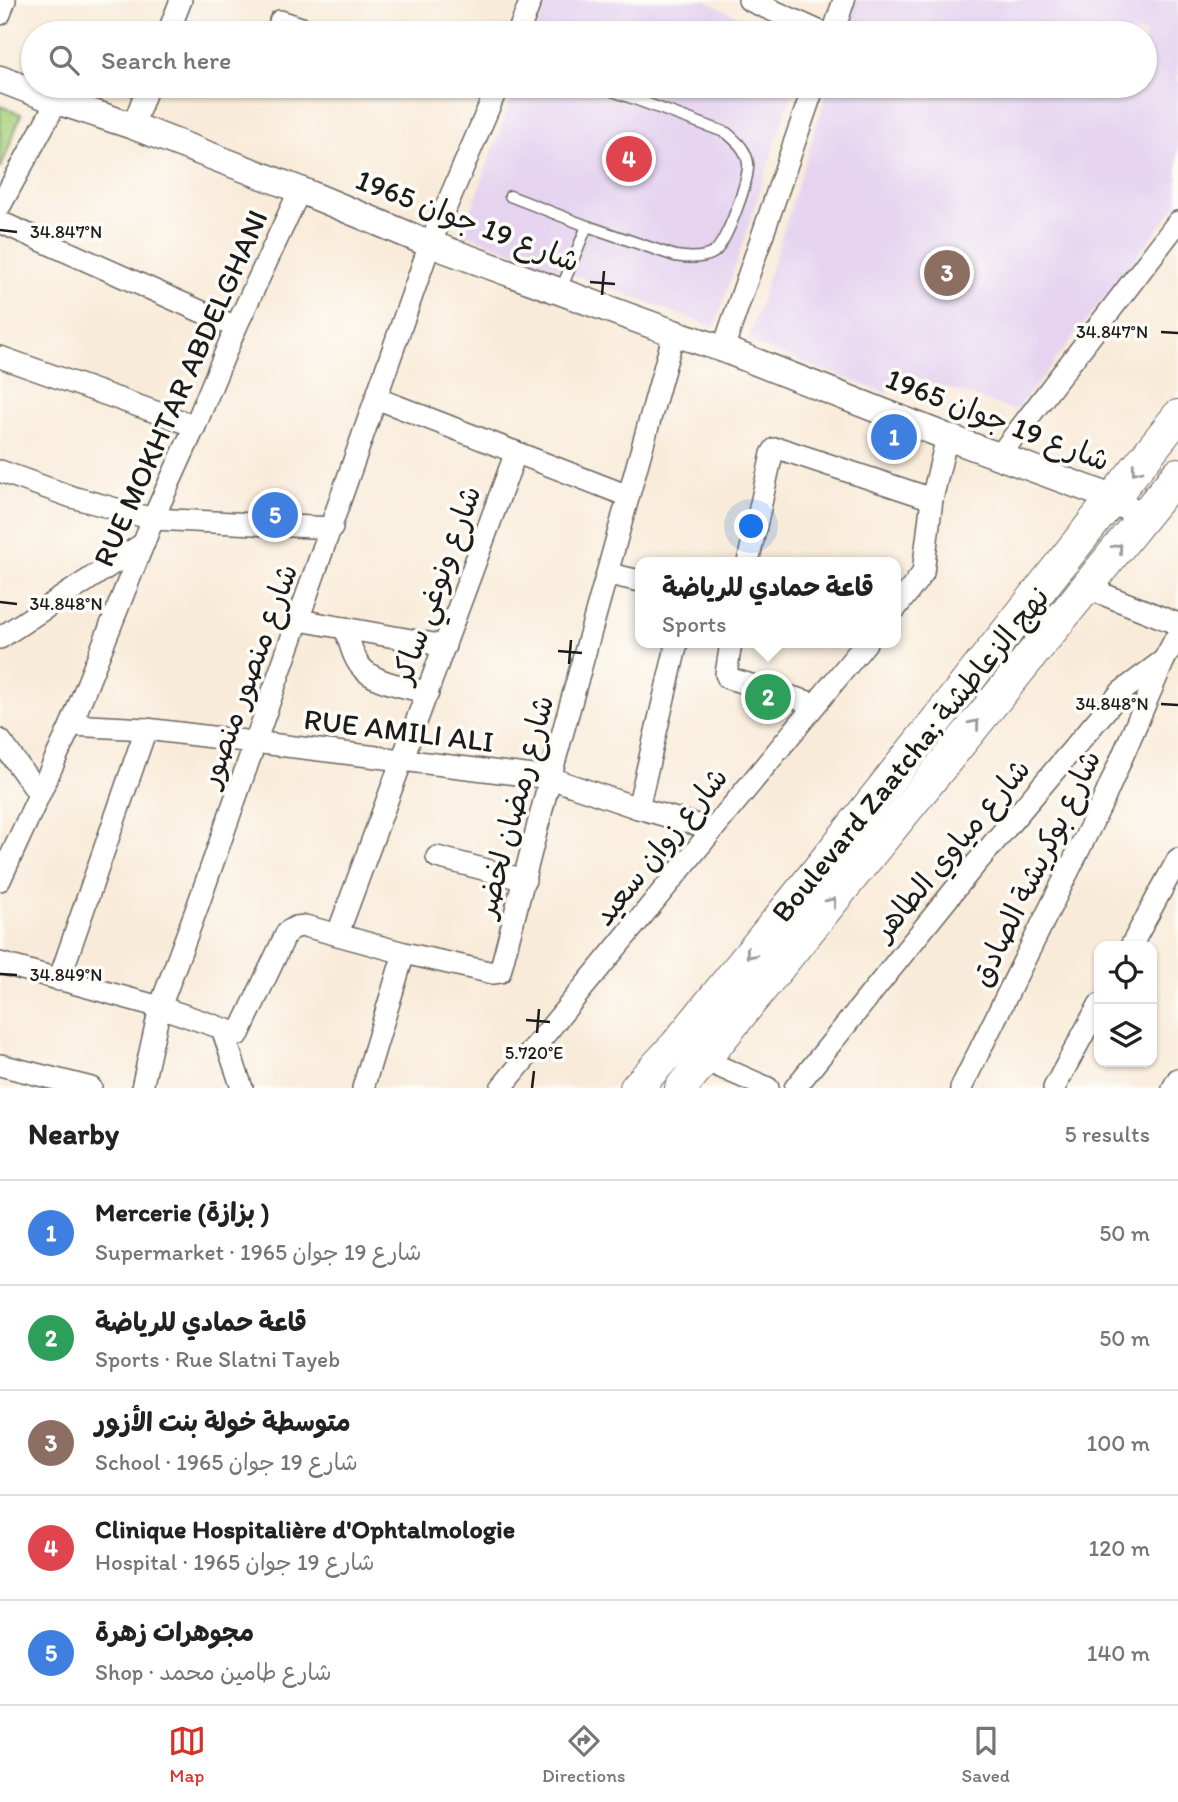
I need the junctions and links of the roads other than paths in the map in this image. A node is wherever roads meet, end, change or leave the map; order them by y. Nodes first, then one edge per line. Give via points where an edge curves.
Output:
1 (5, 0) edge
2 (181, 0) edge
3 (531, 0) edge
4 (750, 0) edge
5 (844, 0) edge
6 (0, 14) edge
7 (173, 21) edge
8 (523, 21) edge
9 (796, 21) edge
10 (837, 21) edge
11 (0, 79) edge
12 (21, 87) edge
13 (49, 98) edge
14 (144, 98) edge
15 (492, 98) edge
16 (632, 98) edge
17 (810, 98) edge
18 (57, 101) junction
19 (133, 126) junction
20 (300, 190) junction
21 (510, 195) dead end
22 (0, 205) edge
23 (0, 222) edge
24 (1178, 222) edge
25 (587, 226) junction
26 (430, 244) junction
27 (560, 292) junction
28 (236, 327) junction
29 (674, 333) junction
30 (723, 349) junction
31 (0, 357) edge
32 (376, 398) junction
33 (1178, 416) edge
34 (195, 426) junction
35 (947, 437) junction
36 (516, 452) junction
37 (999, 456) junction
38 (0, 471) edge
39 (1178, 474) edge
40 (628, 496) junction
41 (1114, 498) junction
42 (932, 499) junction
43 (153, 519) junction
44 (1143, 519) junction
45 (332, 528) junction
46 (144, 543) junction
47 (749, 557) edge
48 (609, 574) junction
49 (635, 580) edge
50 (1085, 587) junction
51 (901, 602) edge
52 (299, 620) junction
53 (1178, 624) edge
54 (345, 628) junction
55 (1178, 634) edge
56 (0, 638) edge
57 (445, 646) junction
58 (676, 648) edge
59 (731, 648) edge
60 (862, 648) edge
61 (1164, 660) junction
62 (428, 693) junction
63 (815, 704) junction
64 (71, 725) junction
65 (146, 729) junction
66 (0, 740) edge
67 (256, 743) junction
68 (403, 759) junction
69 (550, 778) junction
70 (39, 794) junction
71 (638, 808) junction
72 (712, 829) junction
73 (437, 857) dead end
74 (1178, 859) edge
75 (0, 880) edge
76 (525, 880) junction
77 (338, 933) junction
78 (1134, 941) edge
79 (404, 953) junction
80 (0, 963) edge
81 (58, 980) junction
82 (160, 1007) junction
83 (1094, 1014) edge
84 (230, 1032) junction
85 (676, 1045) junction
86 (703, 1061) junction
87 (0, 1065) edge
88 (1178, 1079) edge
89 (91, 1088) edge
90 (142, 1088) edge
91 (242, 1088) edge
92 (363, 1088) edge
93 (501, 1088) edge
94 (636, 1088) edge
95 (681, 1088) edge
96 (768, 1088) edge
97 (795, 1088) edge
98 (961, 1088) edge
99 (1054, 1088) edge
100 (1173, 1088) edge

1 - 6 street
2 - 7 street
3 - 8 street
4 - 9 street
5 - 10 street
11 - 12 street, شارع 19 جوان 1965
13 - 18 street, شارع 19 جوان 1965
14 - 19 street
15 - 26 street, شارع منصور منصور
16 - 25 lane via 727,133 743,147 749,166 728,233 713,252 691,259
17 - 30 street
18 - 19 street, شارع 19 جوان 1965
18 - 22 street
19 - 20 street, شارع 19 جوان 1965
20 - 26 street, شارع 19 جوان 1965
20 - 28 street, RUE MOKHTAR ABDELGHANI
21 - 25 lane
23 - 28 street
24 - 37 street
25 - 27 lane
26 - 27 street, شارع 19 جوان 1965
26 - 32 street, شارع منصور منصور
27 - 29 street, شارع 19 جوان 1965
28 - 34 street, RUE MOKHTAR ABDELGHANI
29 - 30 street, شارع 19 جوان 1965
29 - 40 street, شارع رمضان لخضر
30 - 35 street, شارع 19 جوان 1965
31 - 34 street
32 - 36 street
32 - 45 street, شارع منصور منصور
33 -> 41 main road, Boulevard Zaatcha; نهج الزعاطشة
34 - 43 street, RUE MOKHTAR ABDELGHANI
35 - 37 street, شارع 19 جوان 1965
35 - 42 street
36 - 40 street
36 - 57 street, شارع ونوغي ساكر
37 - 41 street, شارع 19 جوان 1965
38 - 43 street via 72,498
39 - 44 main road, Boulevard Zaatcha; نهج الزعاطشة
40 - 48 street, شارع رمضان لخضر
41 - 44 street, شارع 19 جوان 1965
41 -> 85 main road, Boulevard Zaatcha; نهج الزعاطشة
42 - 47 street via 775,449
42 - 51 street via 923,573
43 - 45 street
43 - 46 street, RUE MOKHTAR ABDELGHANI
50 -> 44 main road, Boulevard Zaatcha; نهج الزعاطشة
45 - 52 street, شارع منصور منصور
46 - 56 street
46 - 64 street, RUE MOKHTAR ABDELGHANI
48 - 49 street
48 - 69 street, شارع رمضان لخضر
50 - 53 street
86 -> 50 main road, Boulevard Zaatcha; نهج الزعاطشة
52 - 54 street
52 - 67 street, شارع منصور منصور
54 - 57 street
54 - 62 street via 362,669 375,678
55 - 61 street, شارع بوكريشة الصادق
57 - 62 street, شارع ونوغي ساكر
58 - 71 street
59 - 63 street via 728,678
60 - 63 street, شارع زوان سعيد
61 - 97 street, شارع مياوي الطاهر via 1112,702
61 - 98 street, شارع بوكريشة الصادق via 1104,799
62 - 68 street, شارع ونوغي ساكر
63 - 72 street, شارع زوان سعيد
64 - 65 street, RUE AMILI ALI
64 - 70 street, RUE MOKHTAR ABDELGHANI
65 - 67 street, RUE AMILI ALI
65 - 81 street
66 - 70 street
67 - 68 street, RUE AMILI ALI
67 - 82 street, شارع منصور منصور
68 - 69 street, RUE AMILI ALI
68 - 77 street, شارع ونوغي ساكر
69 - 71 street, RUE AMILI ALI
69 - 76 street, شارع رمضان لخضر
70 - 75 street, RUE MOKHTAR ABDELGHANI
71 - 72 street, RUE AMILI ALI
72 - 93 street, شارع زوان سعيد
73 - 76 street
74 - 78 street
76 - 79 street, شارع رمضان لخضر via 497,974
77 - 79 street, شارع رمضان لخضر
77 - 84 street, شارع رمضان لخضر via 305,926 287,932
79 - 92 street
80 - 81 street
81 - 82 street
82 - 84 street
82 - 90 street, شارع منصور منصور
83 - 99 street
84 - 91 street
85 - 86 street
85 - 94 main road, Boulevard Zaatcha; نهج الزعاطشة
86 - 95 main road, Boulevard Zaatcha; نهج الزعاطشة
86 - 96 street
87 - 89 street
88 - 100 street

